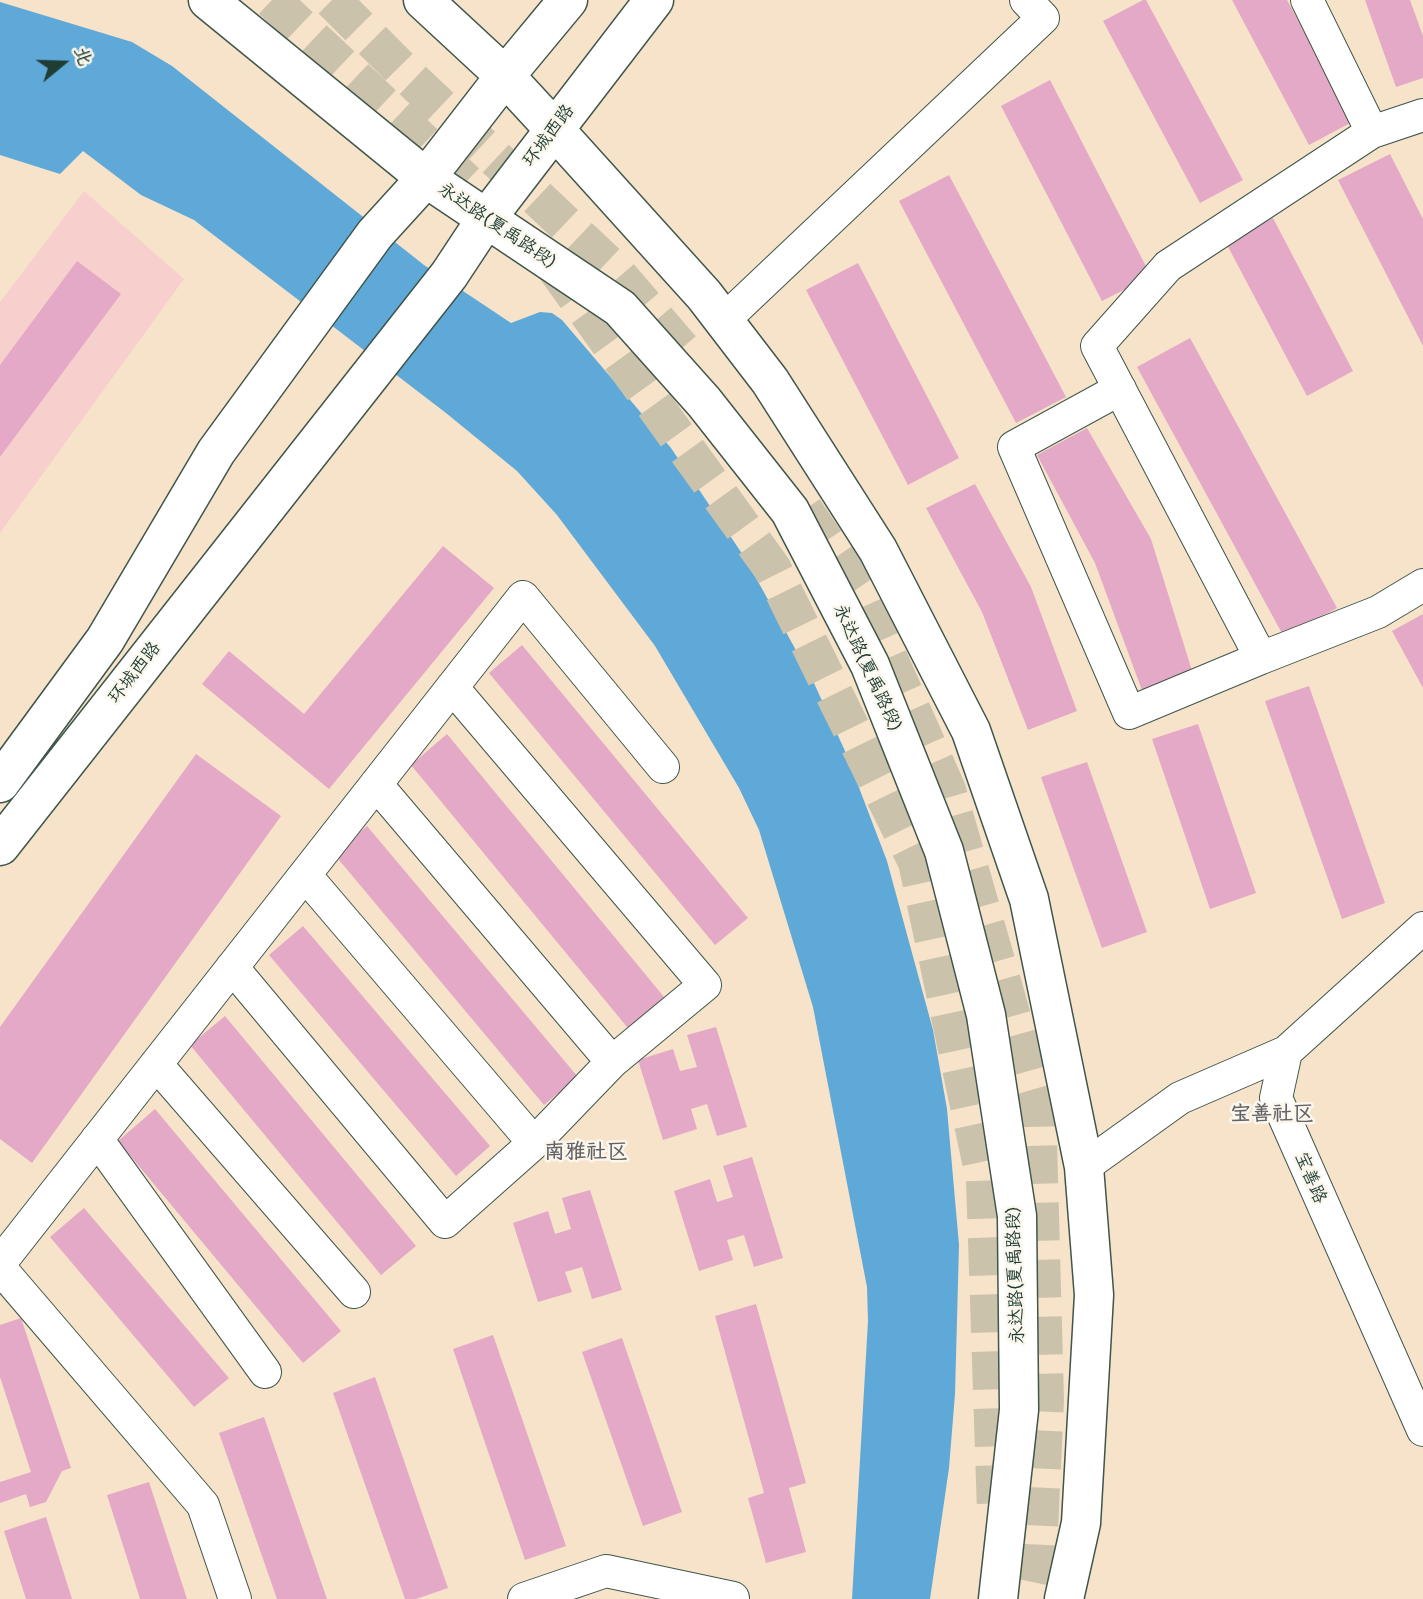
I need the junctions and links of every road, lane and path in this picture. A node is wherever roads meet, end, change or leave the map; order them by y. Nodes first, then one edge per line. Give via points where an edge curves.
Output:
1 (208, 0) edge
2 (423, 0) edge
3 (568, 0) edge
4 (654, 0) edge
5 (1026, 0) edge
6 (1307, 0) edge
7 (505, 76) junction
8 (1419, 124) edge
9 (554, 129) junction
10 (1372, 132) junction
11 (426, 178) junction
12 (486, 219) junction
13 (723, 321) junction
14 (1120, 389) junction
15 (1423, 585) edge
16 (1261, 658) junction
17 (452, 687) junction
18 (663, 767) dead end
19 (0, 783) edge
20 (376, 784) junction
21 (0, 846) edge
22 (305, 875) junction
23 (1423, 928) edge
24 (232, 967) junction
25 (1286, 1052) junction
26 (612, 1062) junction
27 (156, 1064) junction
28 (97, 1139) junction
29 (534, 1143) junction
30 (1084, 1167) junction
31 (0, 1265) edge
32 (354, 1292) dead end
33 (265, 1372) dead end
34 (1423, 1430) edge
35 (733, 1598) edge
36 (235, 1599) edge
37 (524, 1599) edge
38 (998, 1599) edge
39 (1064, 1599) edge

1 - 11 main road, 永达路(夏禹路段)
2 - 7 main road
3 - 7 main road
4 - 9 main road, 环城西路
5 - 13 street via 1043,18
6 - 10 street
7 - 9 main road
7 - 11 main road
8 - 10 street
9 - 12 main road, 环城西路
9 - 13 main road
10 - 14 street via 1168,266 1097,346
11 - 12 main road, 永达路(夏禹路段)
11 - 19 main road via 375,234 216,452 105,640
12 - 21 main road, 环城西路 via 449,275
12 - 38 main road, 永达路(夏禹路段) via 620,308 704,402 790,511 870,665 944,851 986,1015 1017,1216 1019,1410
13 - 30 main road via 770,381 878,550 971,732 1029,900
14 - 16 street
14 - 16 street via 1014,447 1129,713
15 - 16 street via 1378,612
17 - 18 street via 523,597
17 - 20 street
17 - 26 street via 705,985
20 - 22 street
20 - 26 street
22 - 24 street
22 - 29 street
23 - 25 street
24 - 27 street
24 - 29 street via 445,1222
25 - 30 street via 1180,1098
25 - 34 street, 宝善路 via 1276,1098
26 - 29 street
27 - 28 street
27 - 32 street
28 - 31 street
28 - 33 street
30 - 39 main road via 1094,1295 1081,1523
31 - 36 street via 203,1505
35 - 37 street via 606,1571

